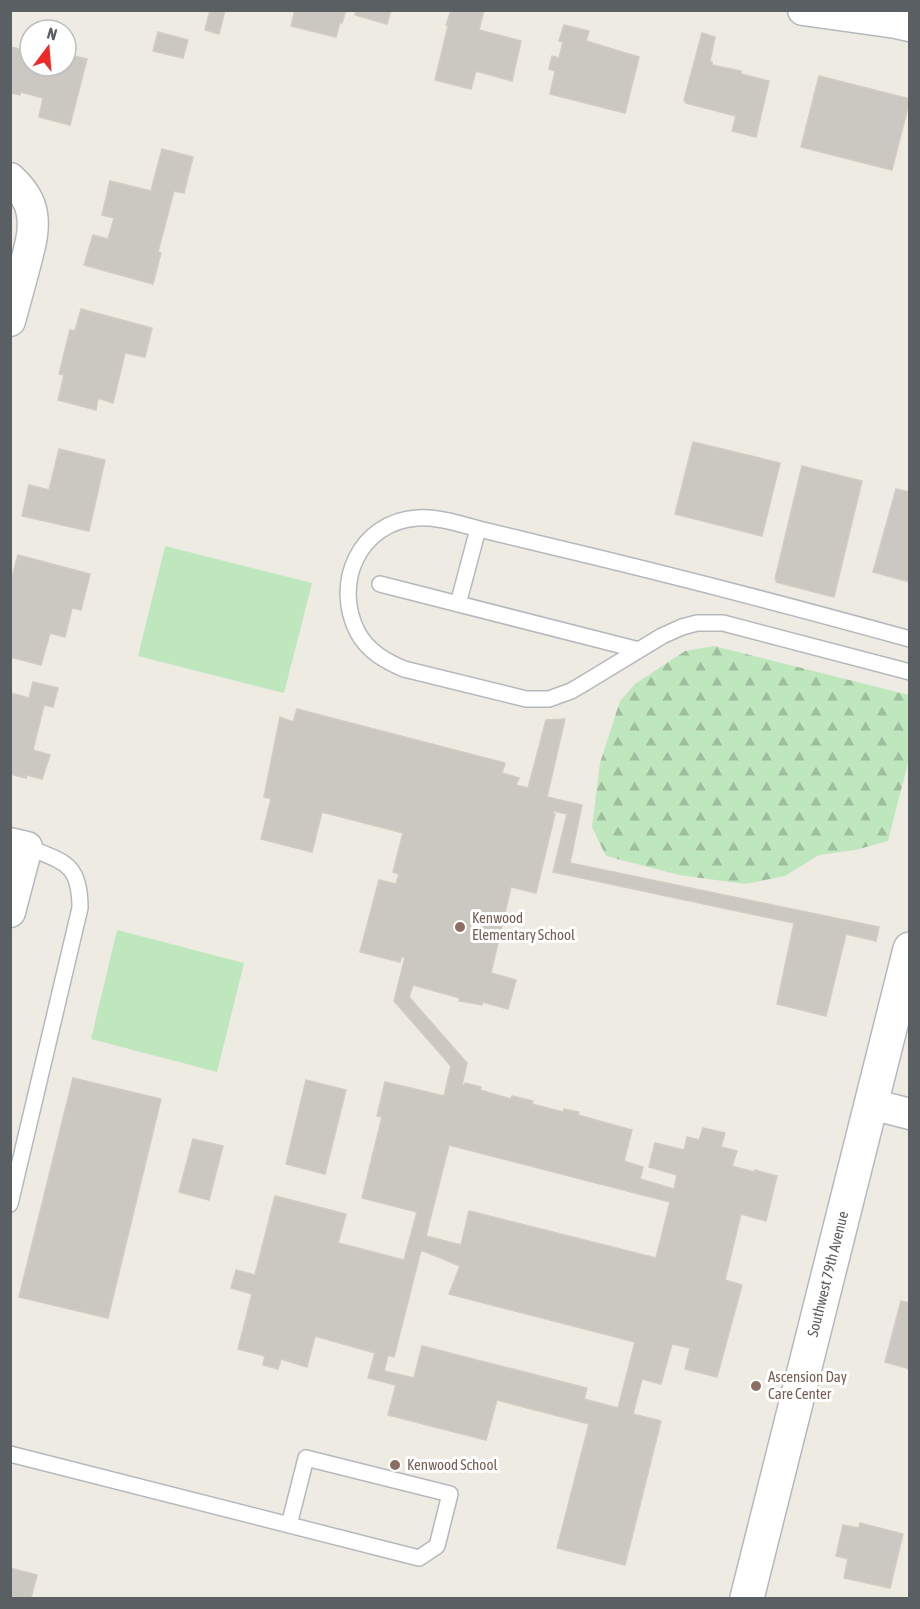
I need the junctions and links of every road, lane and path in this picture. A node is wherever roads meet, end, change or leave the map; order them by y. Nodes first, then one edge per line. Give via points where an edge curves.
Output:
1 (810, 11) edge
2 (909, 26) edge
3 (15, 182) edge
4 (10, 321) edge
5 (478, 529) junction
6 (380, 584) dead end
7 (458, 604) junction
8 (909, 639) edge
9 (639, 650) junction
10 (909, 672) edge
11 (19, 845) edge
12 (10, 912) edge
13 (909, 949) edge
14 (909, 1094) edge
15 (873, 1095) junction
16 (909, 1114) edge
17 (10, 1204) edge
18 (10, 1454) edge
19 (289, 1526) junction
20 (747, 1599) edge

1 - 2 street
3 - 4 street via 27,197 33,227
5 - 7 lane
5 - 8 lane
5 - 9 lane via 417,518 387,527 363,544 352,566 350,610 358,634 378,655 404,669 537,700 571,691
6 - 7 lane
7 - 9 lane
9 - 10 lane via 682,627 723,623
11 - 12 street
11 - 17 lane via 59,860 71,869 80,894 80,908
13 - 15 street, Southwest 79th Avenue
14 - 15 street
15 - 16 street
15 - 20 street, Southwest 79th Avenue
18 - 19 lane
19 - 19 lane via 419,1558 437,1546 450,1494 306,1458

